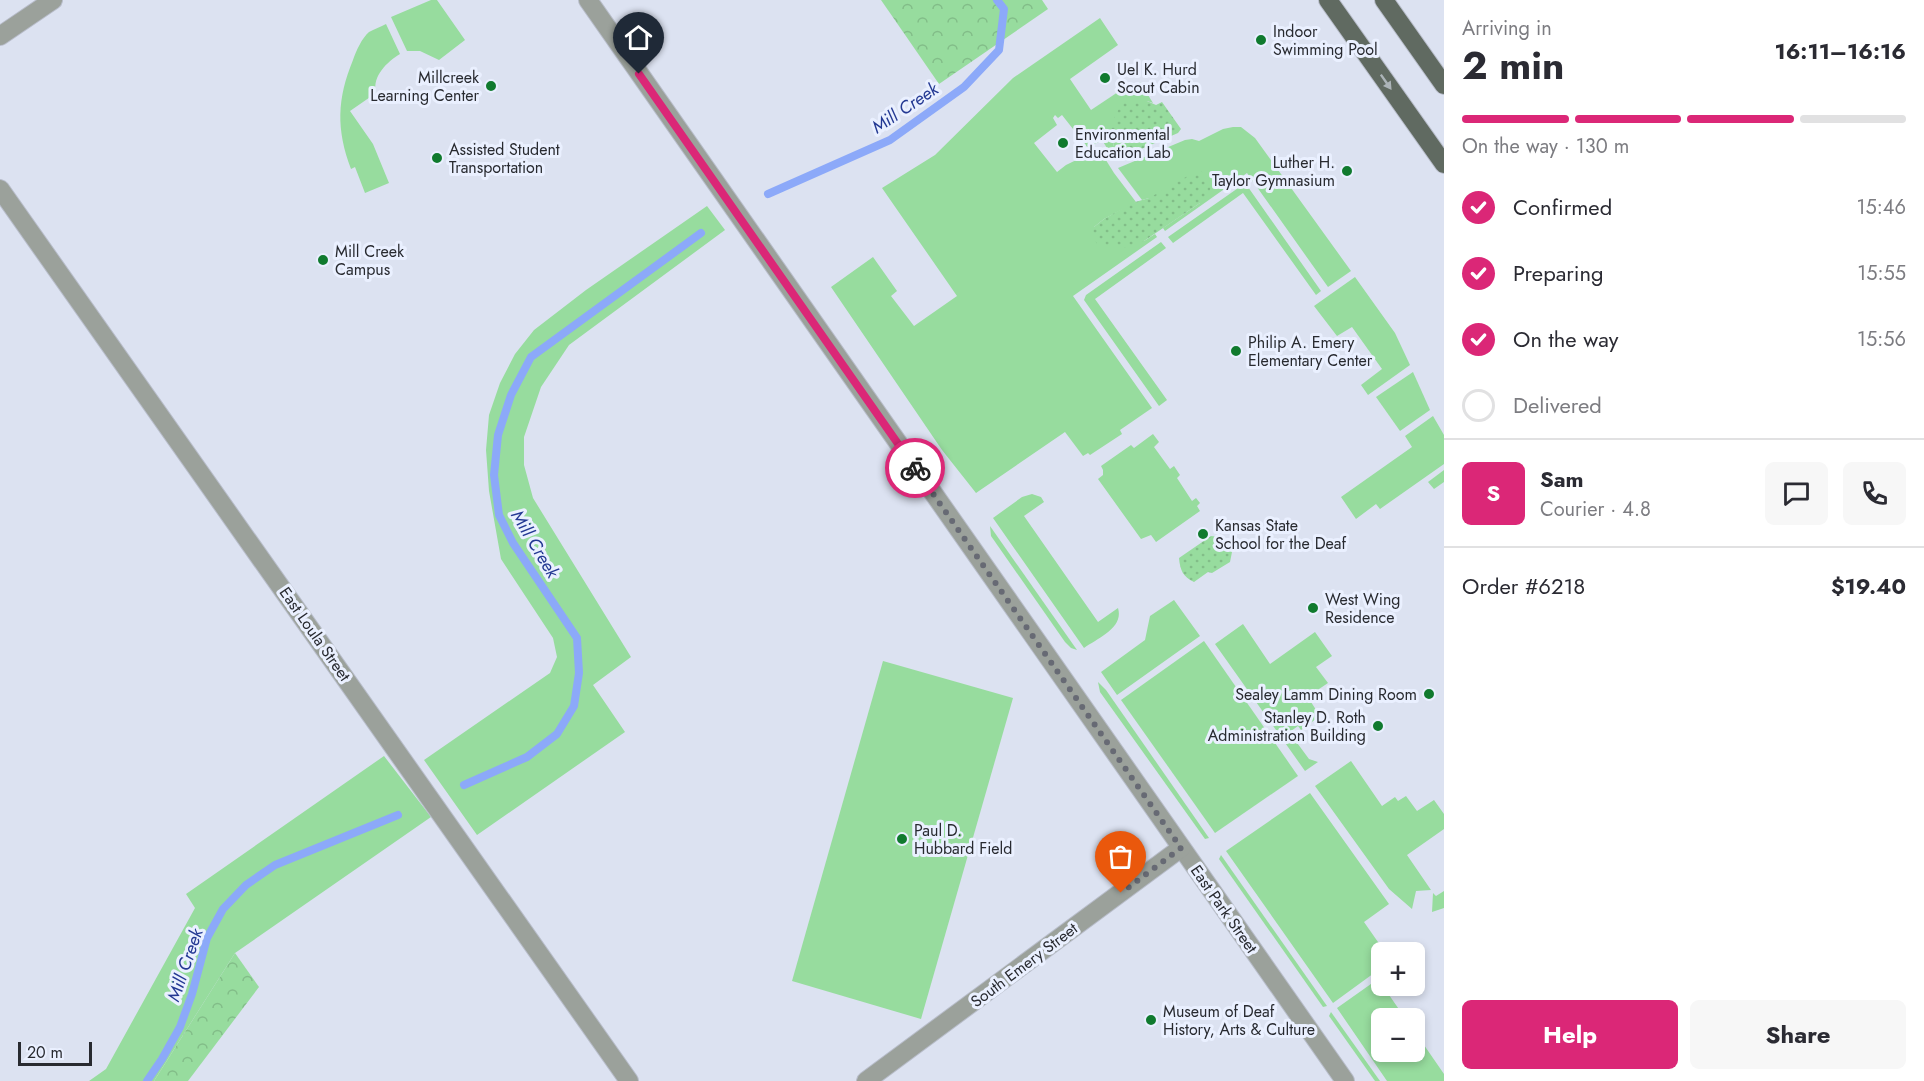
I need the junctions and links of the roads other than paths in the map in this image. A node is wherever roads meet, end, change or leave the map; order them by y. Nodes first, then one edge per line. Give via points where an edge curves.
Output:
1 (53, 0) edge
2 (588, 0) edge
3 (1328, 0) edge
4 (1384, 0) edge
5 (0, 36) edge
6 (1444, 85) edge
7 (1444, 164) edge
8 (0, 189) edge
9 (1181, 848) junction
10 (629, 1081) edge
11 (866, 1081) edge
12 (1345, 1081) edge

1 - 5 street
2 - 9 street, East Park Street
3 -> 7 main road
4 - 6 main road
8 - 10 street, East Loula Street
9 - 11 street, South Emery Street
9 - 12 street, East Park Street

